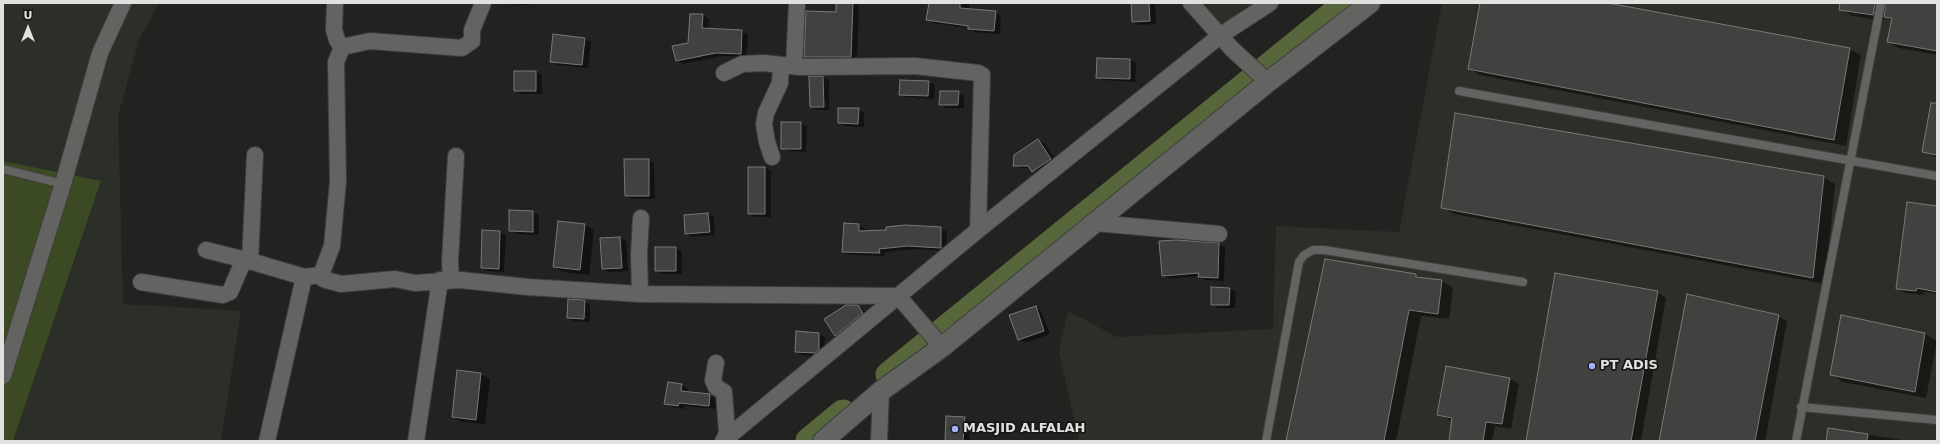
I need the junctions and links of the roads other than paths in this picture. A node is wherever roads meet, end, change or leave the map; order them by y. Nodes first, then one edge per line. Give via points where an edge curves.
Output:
1 (122, 3) edge
2 (335, 3) edge
3 (483, 3) edge
4 (797, 3) edge
5 (1191, 3) edge
6 (1370, 3) edge
7 (1881, 3) edge
8 (1261, 6) edge
9 (1221, 35) junction
10 (342, 47) junction
11 (788, 66) junction
12 (724, 73) dead end
13 (1267, 81) junction
14 (1459, 91) dead end
15 (255, 155) dead end
16 (456, 156) dead end
17 (772, 157) dead end
18 (1851, 161) junction
19 (3, 169) edge
20 (1937, 176) edge
21 (63, 184) junction
22 (641, 218) dead end
23 (1095, 223) junction
24 (978, 230) junction
25 (1219, 234) dead end
26 (206, 250) dead end
27 (250, 262) junction
28 (321, 276) junction
29 (304, 277) junction
30 (446, 280) junction
31 (141, 282) dead end
32 (1523, 282) dead end
33 (640, 294) junction
34 (898, 296) junction
35 (939, 343) junction
36 (716, 363) dead end
37 (3, 376) edge
38 (881, 391) junction
39 (1801, 407) junction
40 (1937, 420) edge
41 (724, 440) edge
42 (267, 441) edge
43 (416, 441) edge
44 (823, 441) edge
45 (879, 441) edge
46 (1266, 441) edge
47 (1796, 441) edge

1 - 21 street via 100,53
2 - 10 street via 334,30 336,40
3 - 10 street via 472,30 472,41 462,48 370,40
4 - 11 street
5 - 9 street
6 - 13 street
7 - 18 lane
8 - 9 street
9 - 13 street via 1232,49
9 - 24 street
10 - 28 street via 336,62 338,181 332,246
11 - 12 street via 742,64
11 - 17 street via 769,104 765,118 766,142
11 - 24 street via 915,66 982,75
13 - 23 street
14 - 18 lane
15 - 27 street
16 - 30 street via 450,262
18 - 20 lane
18 - 39 lane
19 - 21 lane
21 - 37 street
22 - 33 street
23 - 25 street
23 - 35 street
24 - 34 street
26 - 27 street
27 - 29 street
27 - 31 street via 242,264 230,292 223,295
28 - 29 street
28 - 30 street via 328,282 341,284 394,279 415,283
29 - 42 street
30 - 33 street
30 - 43 street
32 - 46 lane via 1324,250 1313,250 1304,255 1299,262
33 - 34 street
34 - 35 street
34 - 41 street
35 - 38 street
36 - 41 street via 713,380 716,387 724,392 727,432
38 - 44 street
38 - 45 street
39 - 40 lane
39 - 47 lane

